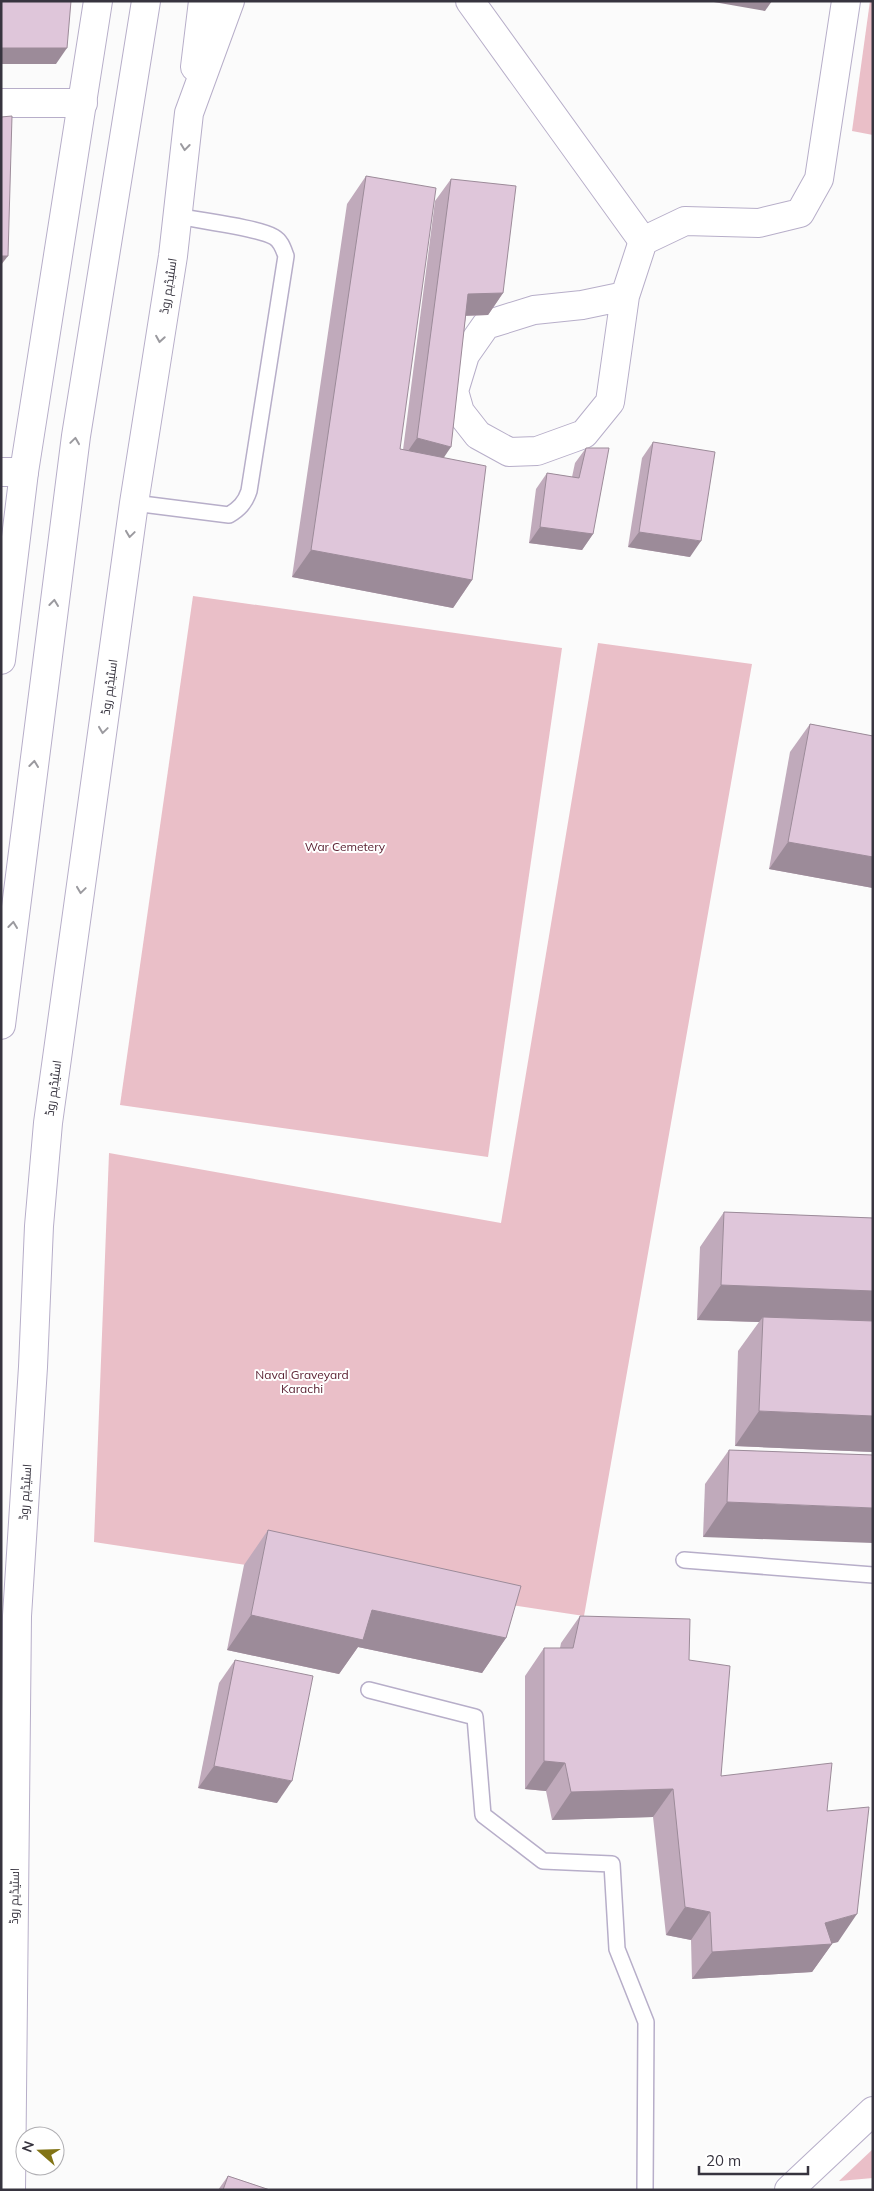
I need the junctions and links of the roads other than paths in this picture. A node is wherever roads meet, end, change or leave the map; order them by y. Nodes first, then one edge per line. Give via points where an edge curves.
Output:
1 (98, 1) edge
2 (146, 1) edge
3 (203, 1) edge
4 (230, 1) edge
5 (470, 1) edge
6 (846, 1) edge
7 (1, 103) edge
8 (83, 104) junction
9 (189, 113) junction
10 (178, 216) junction
11 (643, 241) junction
12 (625, 296) junction
13 (12, 472) edge
14 (134, 503) junction
15 (1, 660) edge
16 (1, 1025) edge
17 (684, 1560) dead end
18 (873, 1575) edge
19 (369, 1690) dead end
20 (873, 2111) edge
21 (10, 2190) edge
22 (645, 2190) edge
23 (789, 2190) edge

1 - 8 main road
16 -> 2 main road via 76,436
3 - 9 main road
4 - 9 main road, اسٹیڈیم روڈ
5 - 11 main road
6 - 11 main road via 819,179 800,213 759,223 685,221
7 - 8 main road
8 - 13 main road
9 -> 10 main road, اسٹیڈیم روڈ
10 -> 14 main road, اسٹیڈیم روڈ
10 - 14 lane via 274,237 282,244 286,256 246,501 229,515
11 - 12 main road
12 - 12 main road via 534,310 486,325 465,355 454,391 460,412 478,435 510,452 537,451 584,434 610,402
13 - 15 main road
14 -> 21 main road, اسٹیڈیم روڈ via 48,1123 39,1226 17,1616
17 - 18 lane
19 - 22 lane via 476,1717 483,1815 543,1861 612,1864 617,1949 646,2022
20 - 23 main road

